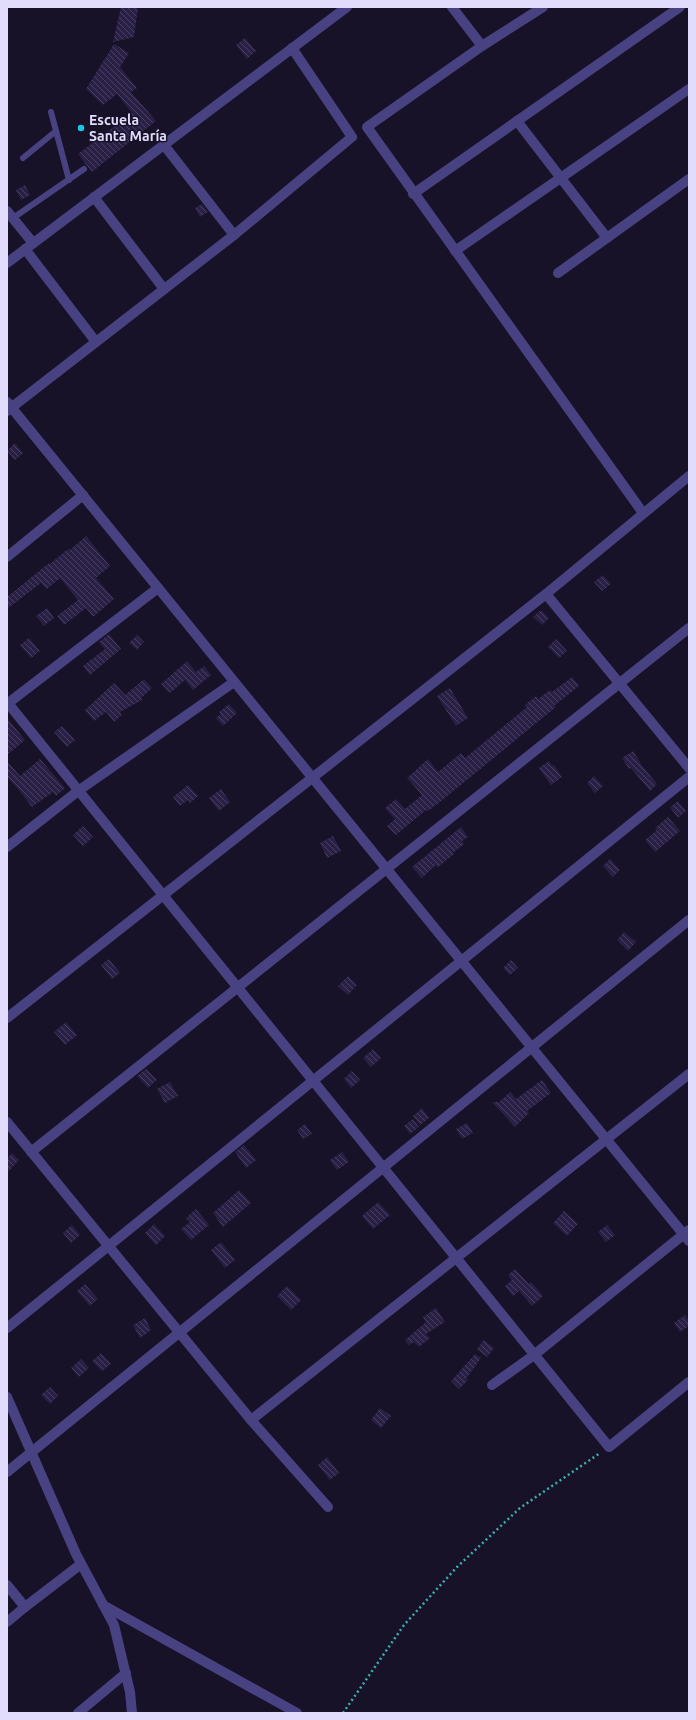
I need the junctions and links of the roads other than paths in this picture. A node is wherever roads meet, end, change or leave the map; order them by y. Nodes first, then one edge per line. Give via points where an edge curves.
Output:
1 (347, 7) edge
2 (452, 7) edge
3 (543, 7) edge
4 (680, 7) edge
5 (482, 46) junction
6 (292, 48) junction
7 (689, 89) edge
8 (51, 112) dead end
9 (516, 121) junction
10 (366, 127) junction
11 (56, 131) junction
12 (352, 137) junction
13 (164, 145) junction
14 (23, 158) dead end
15 (84, 169) dead end
16 (560, 178) junction
17 (689, 179) edge
18 (69, 180) junction
19 (413, 194) junction
20 (94, 197) junction
21 (10, 214) edge
22 (234, 235) junction
23 (607, 238) junction
24 (29, 246) junction
25 (455, 251) junction
26 (7, 263) edge
27 (558, 273) dead end
28 (164, 289) junction
29 (96, 342) junction
30 (8, 407) edge
31 (689, 476) edge
32 (83, 495) junction
33 (644, 513) junction
34 (7, 557) edge
35 (158, 588) junction
36 (546, 594) junction
37 (689, 628) edge
38 (234, 682) junction
39 (620, 684) junction
40 (7, 703) edge
41 (689, 768) edge
42 (689, 777) edge
43 (312, 778) junction
44 (78, 790) junction
45 (7, 847) edge
46 (387, 869) junction
47 (163, 895) junction
48 (689, 920) edge
49 (461, 961) junction
50 (238, 988) junction
51 (7, 1018) edge
52 (532, 1048) junction
53 (689, 1074) edge
54 (313, 1081) junction
55 (7, 1122) edge
56 (606, 1139) junction
57 (32, 1152) junction
58 (383, 1168) junction
59 (687, 1235) edge
60 (108, 1246) junction
61 (456, 1258) junction
62 (7, 1328) edge
63 (180, 1333) junction
64 (534, 1355) junction
65 (689, 1382) edge
66 (492, 1385) dead end
67 (7, 1397) edge
68 (251, 1420) junction
69 (32, 1453) junction
70 (7, 1472) edge
71 (328, 1507) dead end
72 (81, 1564) junction
73 (7, 1585) edge
74 (103, 1605) junction
75 (25, 1607) junction
76 (7, 1622) edge
77 (126, 1673) junction
78 (78, 1713) edge
79 (132, 1713) edge
80 (297, 1713) edge

1 - 6 street
2 - 5 street
3 - 5 street
4 - 9 street
5 - 10 street
6 - 12 street
6 - 13 street
7 - 16 street
8 - 11 lane
9 - 16 street
9 - 19 street
10 - 12 street
10 - 19 street
11 - 14 lane
11 - 18 lane
12 - 22 street
13 - 20 street
13 - 22 street
15 - 18 lane
16 - 23 street
16 - 25 street
17 - 23 street
18 - 21 lane
19 - 25 street
20 - 24 street
20 - 28 street
21 - 24 street
22 - 28 street
23 - 27 street
24 - 26 street
24 - 29 street
25 - 33 street
28 - 29 street
29 - 30 street
30 - 32 street
31 - 33 street
32 - 34 street
32 - 35 street
33 - 36 street
35 - 38 street
35 - 40 street
36 - 39 street
36 - 43 street
37 - 39 street
38 - 43 street
38 - 44 street
39 - 41 street
39 - 46 street
40 - 44 street
42 - 49 street
43 - 46 street
43 - 47 street
44 - 45 street
44 - 47 street
46 - 49 street
46 - 50 street
47 - 50 street
47 - 51 street
48 - 52 street
49 - 52 street
49 - 54 street
50 - 54 street
50 - 57 street
52 - 56 street
52 - 58 street
53 - 56 street
54 - 58 street
54 - 60 street
55 - 57 street
56 - 59 street
56 - 61 street
57 - 60 street
58 - 61 street
58 - 63 street
59 - 64 street
60 - 62 street
60 - 63 street
61 - 64 street
61 - 68 street
63 - 68 street
63 - 69 street
64 - 65 street via 608,1447
64 - 66 street
67 - 69 street
68 - 71 street
69 - 70 street
69 - 72 street
72 - 74 street
72 - 75 street
73 - 75 street
74 - 77 street via 114,1625
74 - 80 street
75 - 76 street
77 - 78 street
77 - 79 street

